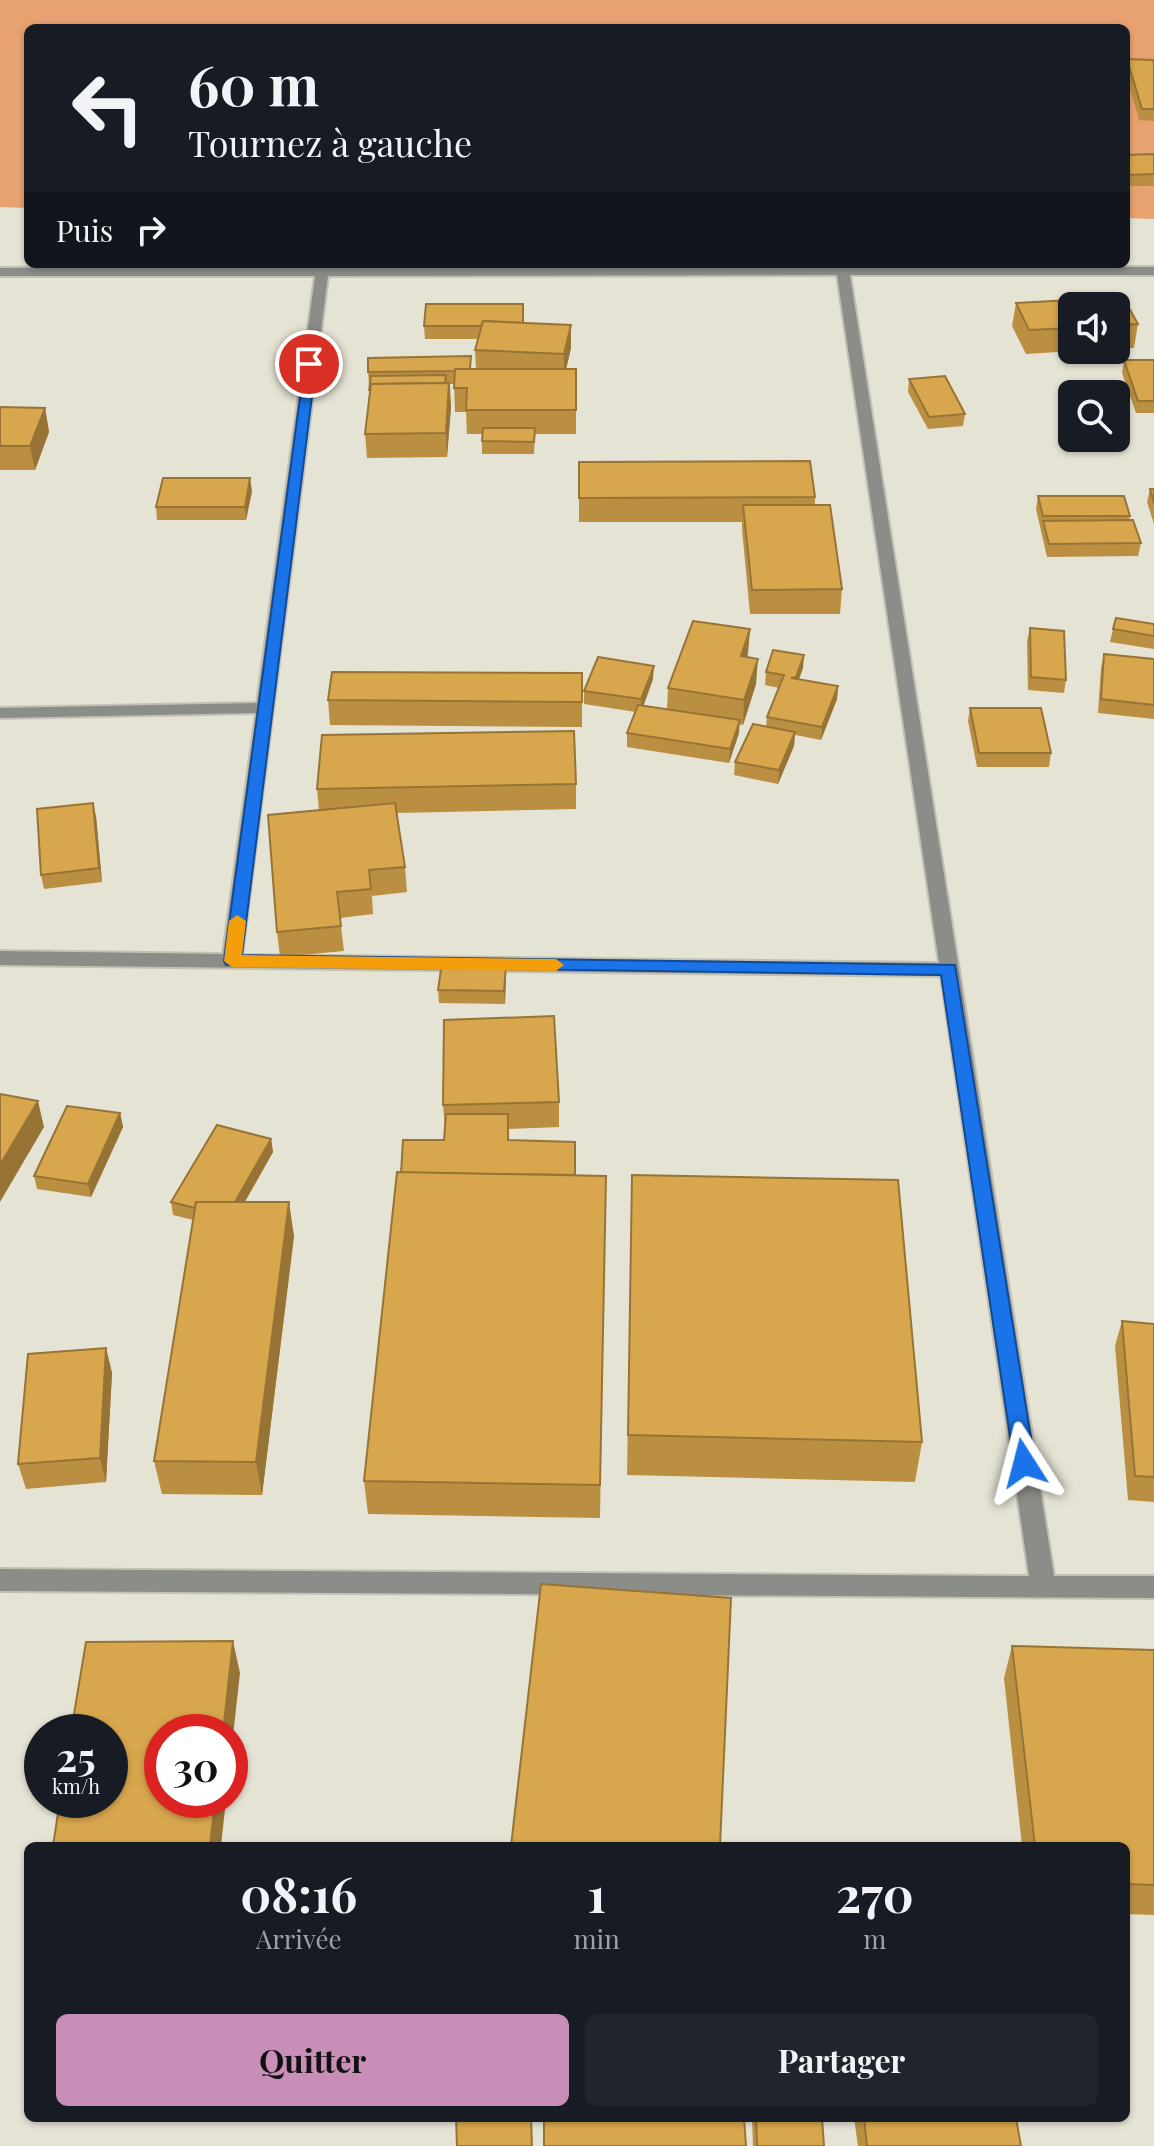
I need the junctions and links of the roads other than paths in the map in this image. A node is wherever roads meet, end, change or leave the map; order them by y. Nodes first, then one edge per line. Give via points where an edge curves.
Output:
1 (322, 270) junction
2 (843, 271) junction
3 (1154, 271) edge
4 (0, 272) edge
5 (265, 708) junction
6 (0, 713) edge
7 (0, 958) edge
8 (232, 961) junction
9 (949, 970) junction
10 (0, 1580) edge
11 (1043, 1586) junction
12 (1154, 1587) edge

1 - 2 street
1 - 4 street
1 - 5 street
2 - 3 street
2 - 9 street
5 - 6 street
5 - 8 street
7 - 8 street
8 - 9 street
9 - 11 street
10 - 11 street
11 - 12 street

